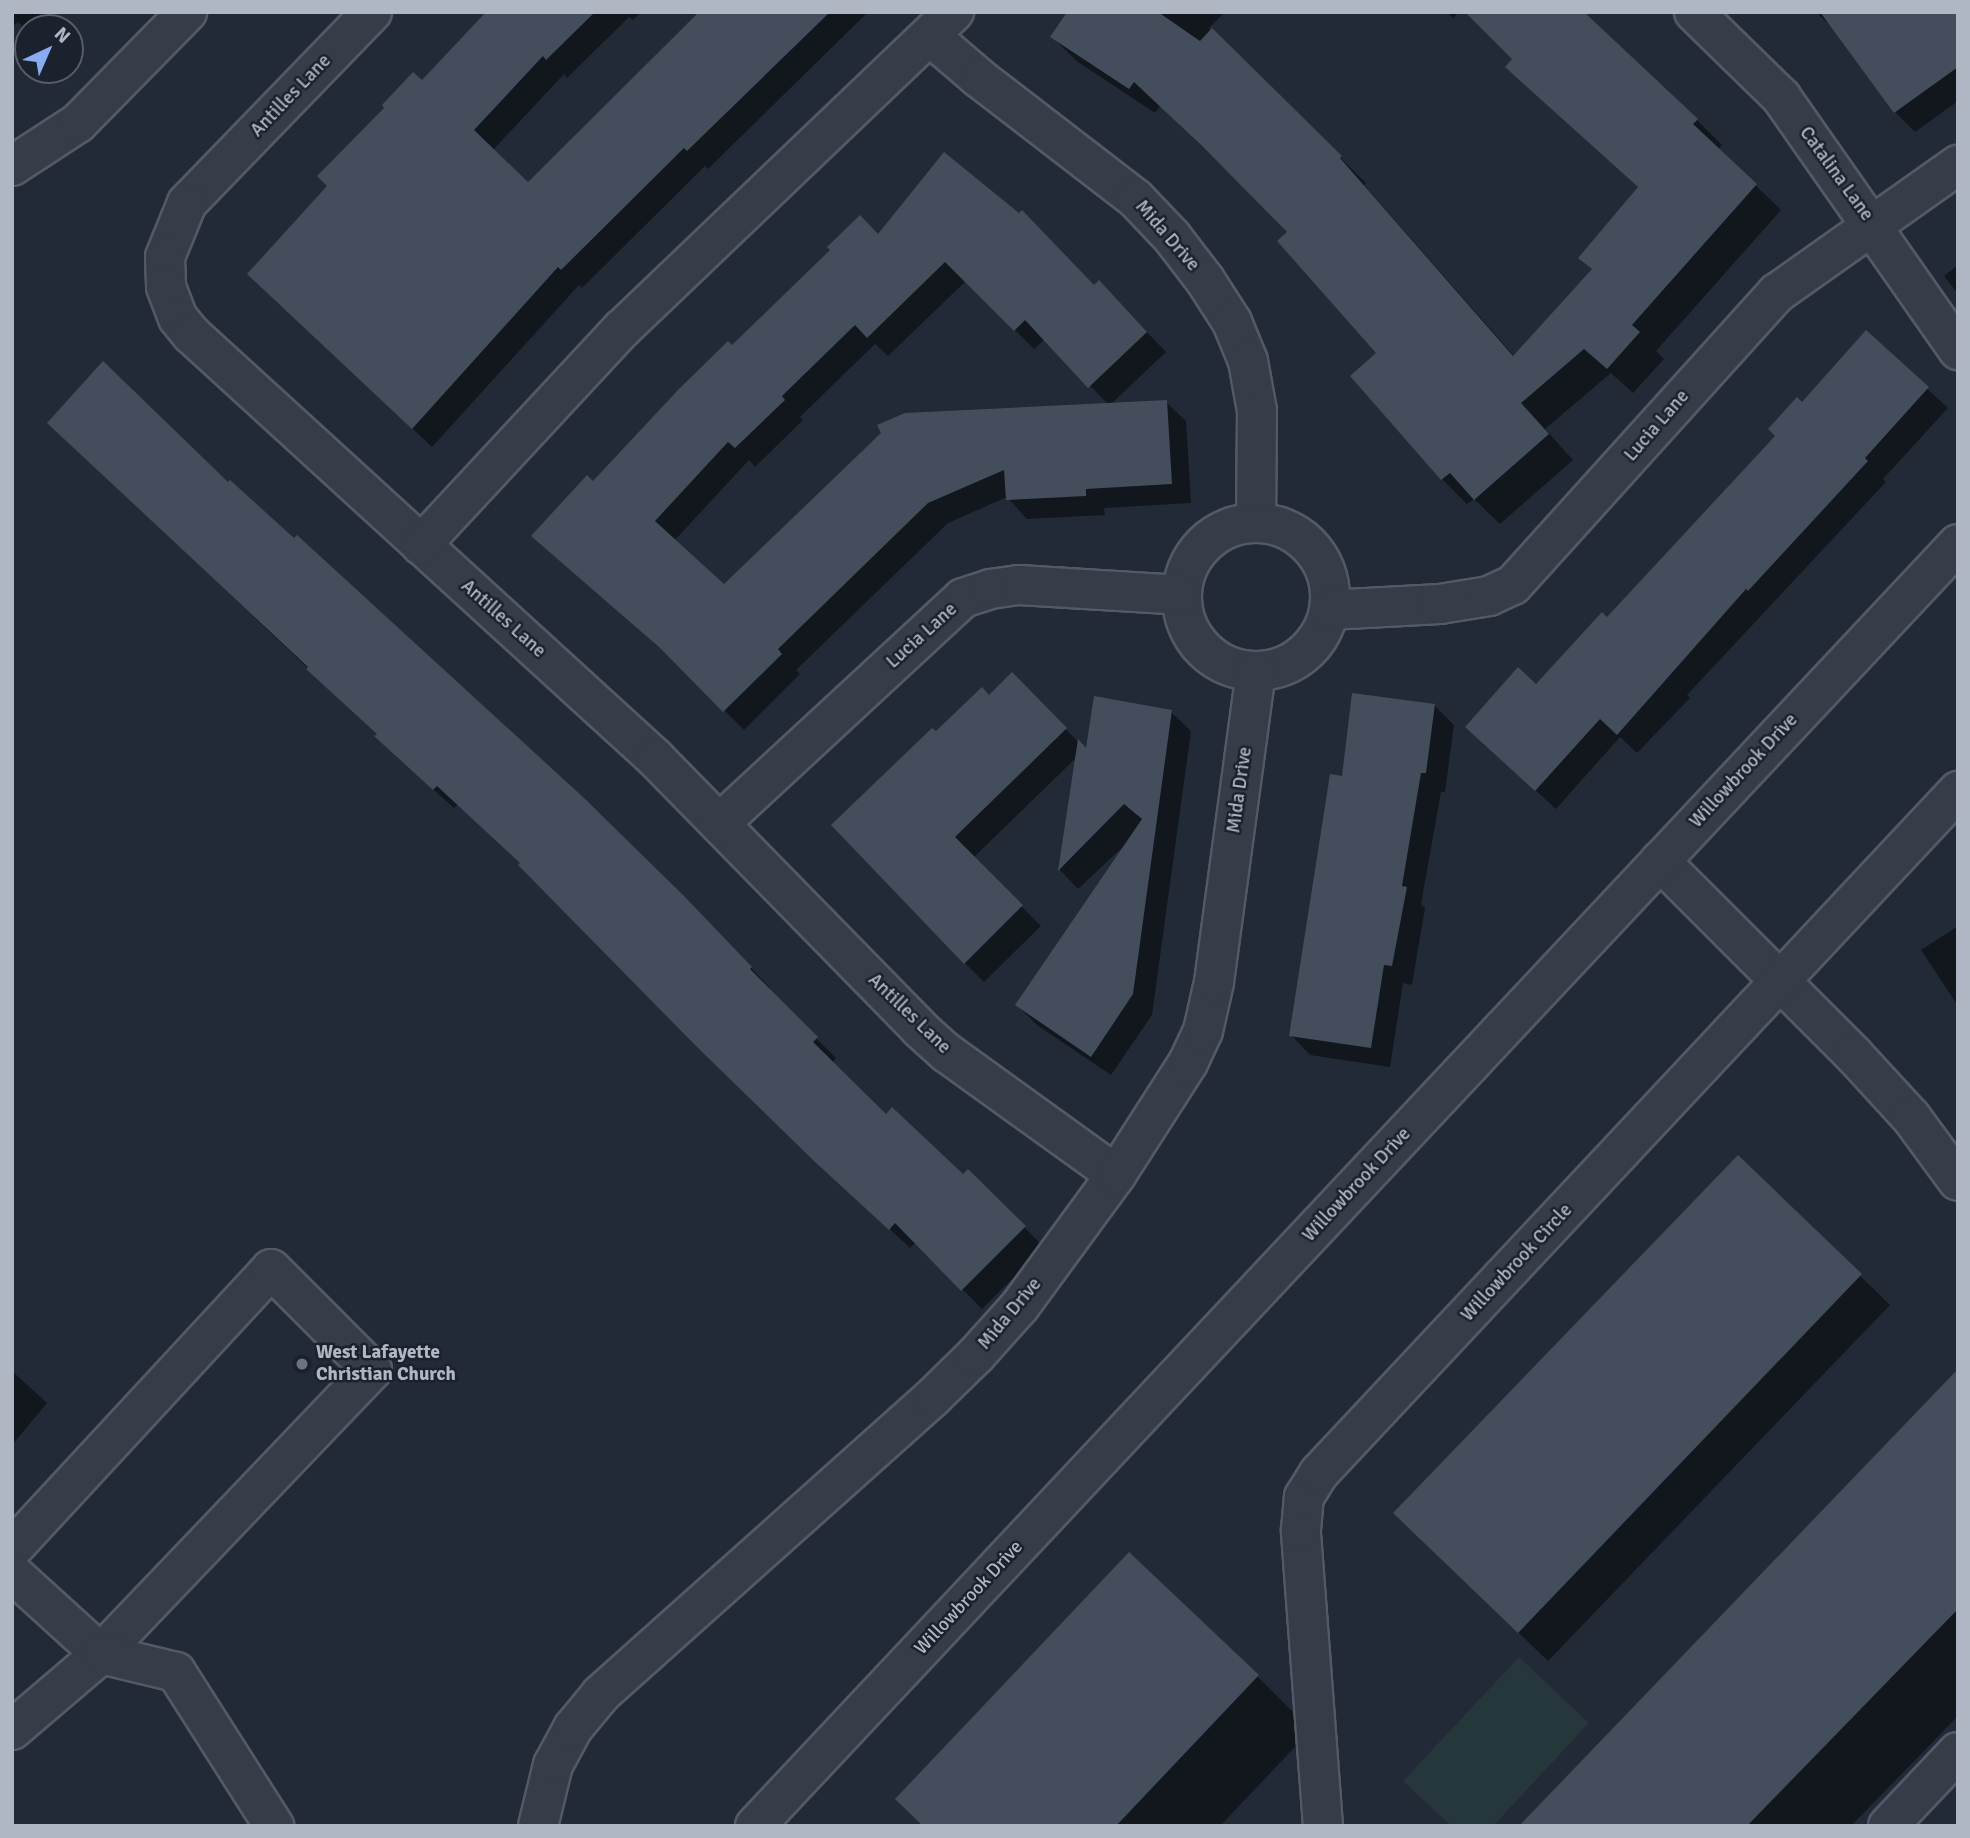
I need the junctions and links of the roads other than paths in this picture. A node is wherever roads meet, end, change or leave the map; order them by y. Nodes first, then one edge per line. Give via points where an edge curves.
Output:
1 (187, 12) edge
2 (372, 12) edge
3 (1694, 12) edge
4 (942, 24) edge
5 (1958, 164) edge
6 (12, 166) edge
7 (1873, 226) junction
8 (1958, 351) edge
9 (1256, 522) junction
10 (1958, 544) edge
11 (421, 545) junction
12 (1181, 595) junction
13 (1329, 610) junction
14 (1256, 672) junction
15 (1958, 791) edge
16 (720, 823) junction
17 (1660, 861) junction
18 (1781, 983) junction
19 (1116, 1175) junction
20 (1958, 1181) edge
21 (12, 1549) edge
22 (12, 1573) edge
23 (101, 1654) junction
24 (12, 1730) edge
25 (1958, 1752) edge
26 (274, 1826) edge
27 (538, 1826) edge
28 (755, 1826) edge
29 (1323, 1826) edge
30 (1888, 1826) edge

1 - 6 street via 78,123
2 - 11 street, Antilles Lane via 187,203 165,257 166,287 178,318 191,334
3 - 7 street, Catalina Lane via 1781,97
4 - 9 street, Mida Drive via 979,78 1135,198 1172,237 1233,322 1248,361 1257,411
4 - 11 street via 623,328
5 - 7 street, Lucia Lane
7 - 8 street, Catalina Lane
7 - 13 street, Lucia Lane via 1777,293 1513,585 1489,596 1440,604
9 - 12 street via 1213,536 1196,552 1185,572
9 - 13 street via 1282,527 1304,540 1320,560 1329,584
10 - 17 street, Willowbrook Drive
11 - 16 street, Antilles Lane via 580,688
12 - 14 street via 1184,619 1203,648 1233,668
12 - 16 street, Lucia Lane via 1019,585 963,598
13 - 14 street via 1323,630 1296,660
14 - 19 street, Mida Drive via 1214,982 1203,1031 1188,1063
15 - 18 street, Willowbrook Circle
16 - 19 street, Antilles Lane via 938,1045
17 - 18 street
17 - 28 street, Willowbrook Drive
18 - 20 street via 1911,1118
18 - 29 street, Willowbrook Circle via 1319,1472 1304,1497 1301,1530
19 - 27 street, Mida Drive via 1020,1306 976,1355 601,1694 573,1728 553,1765
21 - 23 street via 271,1269 372,1370
22 - 23 street
23 - 24 street
23 - 26 street via 176,1672
25 - 30 street

